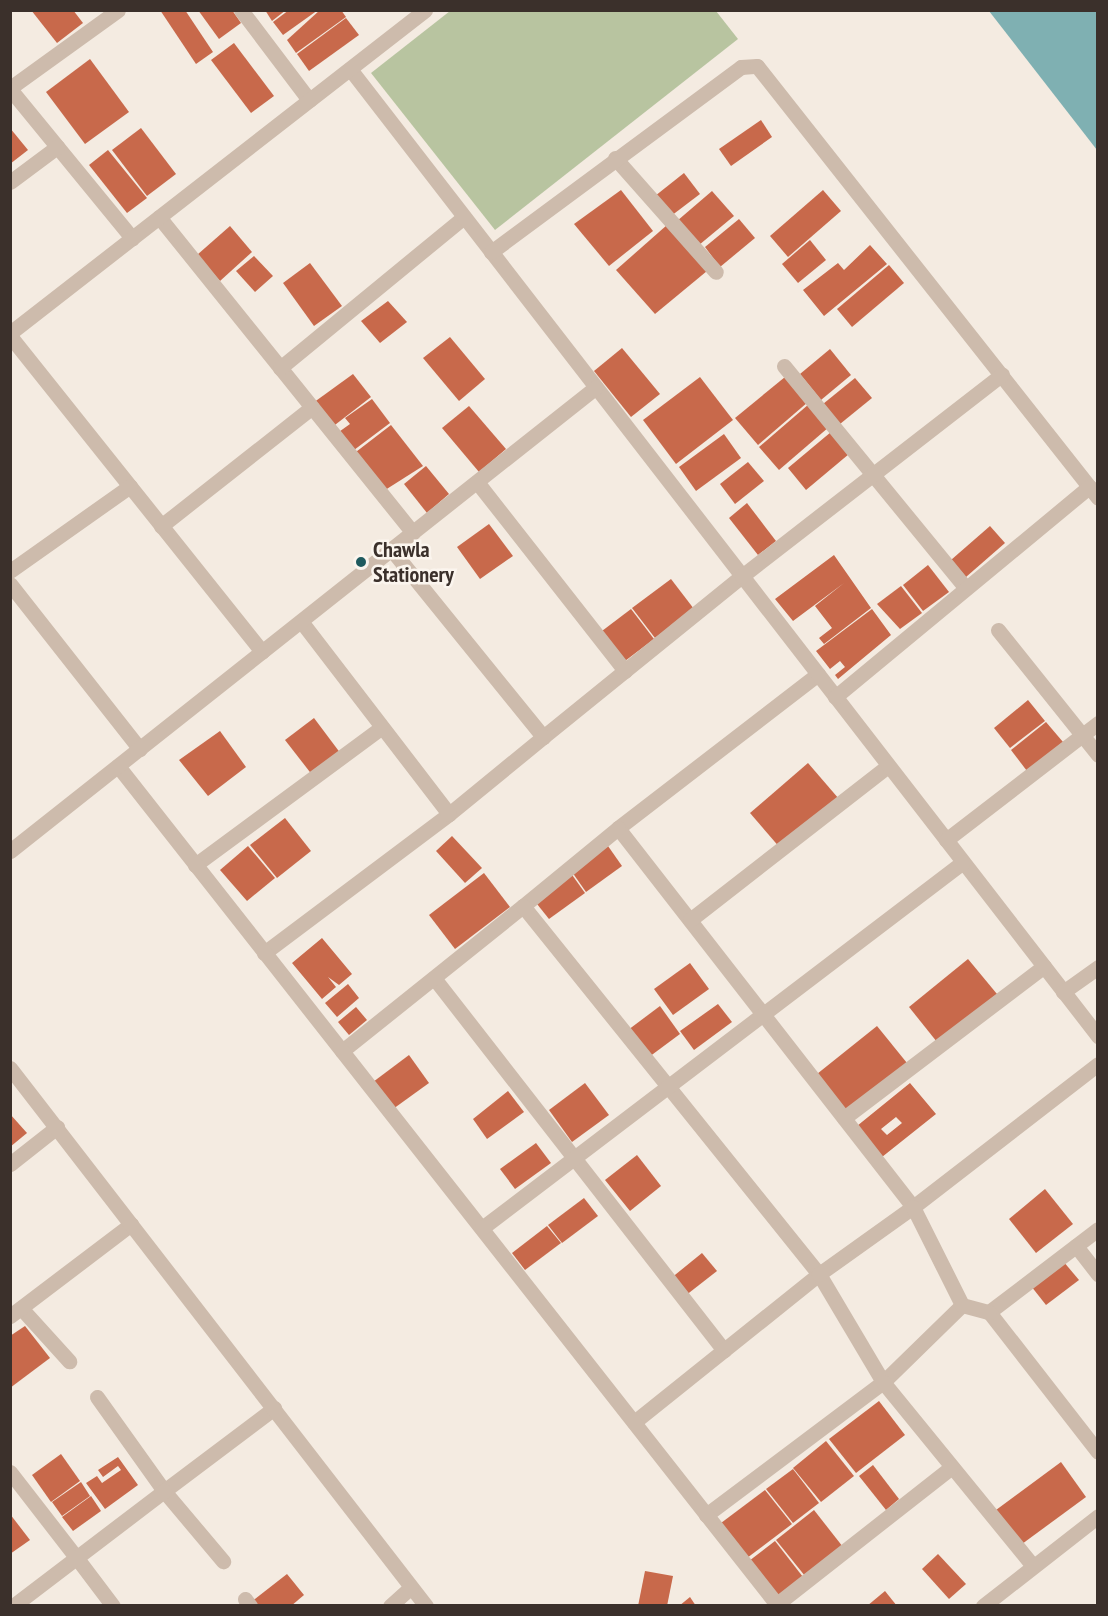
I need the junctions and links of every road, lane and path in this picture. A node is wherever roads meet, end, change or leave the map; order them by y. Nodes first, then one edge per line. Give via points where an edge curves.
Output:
1 (118, 10) edge
2 (241, 10) edge
3 (425, 10) edge
4 (350, 69) junction
5 (10, 89) edge
6 (309, 100) junction
7 (57, 147) junction
8 (615, 158) junction
9 (10, 182) edge
10 (159, 217) junction
11 (464, 217) junction
12 (132, 238) junction
13 (491, 252) junction
14 (716, 272) dead end
15 (10, 334) edge
16 (784, 366) dead end
17 (280, 368) junction
18 (1002, 374) junction
19 (596, 387) junction
20 (312, 407) junction
21 (875, 472) junction
22 (477, 482) junction
23 (130, 486) junction
24 (1093, 492) edge
25 (161, 526) junction
26 (412, 533) junction
27 (391, 549) junction
28 (10, 571) edge
29 (742, 576) junction
30 (10, 584) edge
31 (966, 588) junction
32 (302, 621) junction
33 (998, 630) dead end
34 (262, 652) junction
35 (624, 671) junction
36 (818, 674) junction
37 (835, 697) junction
38 (1098, 723) edge
39 (382, 727) junction
40 (1082, 735) junction
41 (543, 737) junction
42 (140, 749) junction
43 (1098, 755) edge
44 (118, 766) junction
45 (888, 766) junction
46 (448, 814) junction
47 (618, 828) junction
48 (946, 840) junction
49 (10, 851) edge
50 (963, 862) junction
51 (195, 865) junction
52 (523, 906) junction
53 (690, 920) junction
54 (264, 953) junction
55 (1044, 966) junction
56 (1098, 967) edge
57 (434, 978) junction
58 (1063, 992) junction
59 (763, 1014) junction
60 (1098, 1036) edge
61 (342, 1051) junction
62 (1098, 1064) edge
63 (10, 1068) edge
64 (668, 1086) junction
65 (844, 1118) junction
66 (57, 1127) junction
67 (573, 1158) junction
68 (10, 1164) edge
69 (913, 1206) junction
70 (132, 1224) junction
71 (482, 1228) junction
72 (1098, 1229) edge
73 (1076, 1246) junction
74 (819, 1274) junction
75 (1098, 1274) edge
76 (962, 1305) junction
77 (16, 1312) edge
78 (989, 1312) junction
79 (724, 1350) junction
80 (69, 1361) dead end
81 (883, 1382) junction
82 (97, 1397) dead end
83 (274, 1408) junction
84 (634, 1422) junction
85 (1098, 1452) edge
86 (952, 1467) junction
87 (10, 1472) edge
88 (164, 1491) junction
89 (706, 1515) junction
90 (1098, 1516) edge
91 (76, 1557) junction
92 (223, 1561) dead end
93 (1033, 1566) junction
94 (411, 1587) junction
95 (13, 1605) edge
96 (113, 1605) edge
97 (390, 1605) edge
98 (426, 1605) edge
99 (777, 1605) edge
100 (983, 1605) edge

1 - 5 street
2 - 6 street
3 - 4 street
4 - 6 street
4 - 11 street
5 - 7 street
6 - 10 street
7 - 9 street
7 - 12 street
8 - 13 street
8 - 14 street
8 - 18 street via 741,67 765,70
10 - 12 street
10 - 17 street
11 - 13 street
11 - 17 street
12 - 15 street
13 - 19 street
15 - 23 street
16 - 21 street
17 - 20 street
18 - 21 street
18 - 24 street
19 - 22 street
19 - 29 street
20 - 25 street
20 - 26 street
21 - 29 street
21 - 31 street
22 - 26 street
22 - 35 street
23 - 25 street
23 - 28 street
24 - 31 street
25 - 34 street
26 - 27 street
27 - 32 street
27 - 41 street
29 - 35 street
29 - 36 street
30 - 42 street
31 - 37 street
32 - 34 street
32 - 39 street
33 - 40 street
34 - 42 street
35 - 41 street
36 - 37 street
36 - 47 street
37 - 45 street
38 - 40 street
39 - 46 street
39 - 51 street
40 - 43 street
40 - 48 street
41 - 46 street
42 - 44 street
44 - 49 street
44 - 51 street
45 - 48 street
45 - 53 street
46 - 54 street
47 - 52 street
47 - 53 street
48 - 50 street
50 - 55 street
50 - 59 street
51 - 54 street
52 - 57 street
52 - 64 street
53 - 59 street
54 - 61 street
55 - 58 street
55 - 65 street
56 - 58 street
57 - 61 street
57 - 67 street
58 - 60 street
59 - 64 street
59 - 65 street
61 - 71 street
62 - 69 street
63 - 66 street
64 - 67 street
64 - 74 street
65 - 69 street
66 - 68 street
66 - 70 street
67 - 71 street
67 - 79 street
69 - 74 street
69 - 76 street
70 - 77 street
70 - 83 street
71 - 84 street
72 - 73 street
73 - 75 street
73 - 78 street
74 - 79 street
74 - 81 street
76 - 78 street
76 - 81 street
77 - 80 street
78 - 85 street
79 - 84 street
81 - 86 street
81 - 89 street
82 - 88 street
83 - 88 street
83 - 94 street
84 - 89 street
86 - 93 street
86 - 99 street
87 - 91 street
88 - 91 street
88 - 92 street
89 - 99 street
90 - 93 street
91 - 95 street
91 - 96 street
93 - 100 street
94 - 97 street
94 - 98 street

